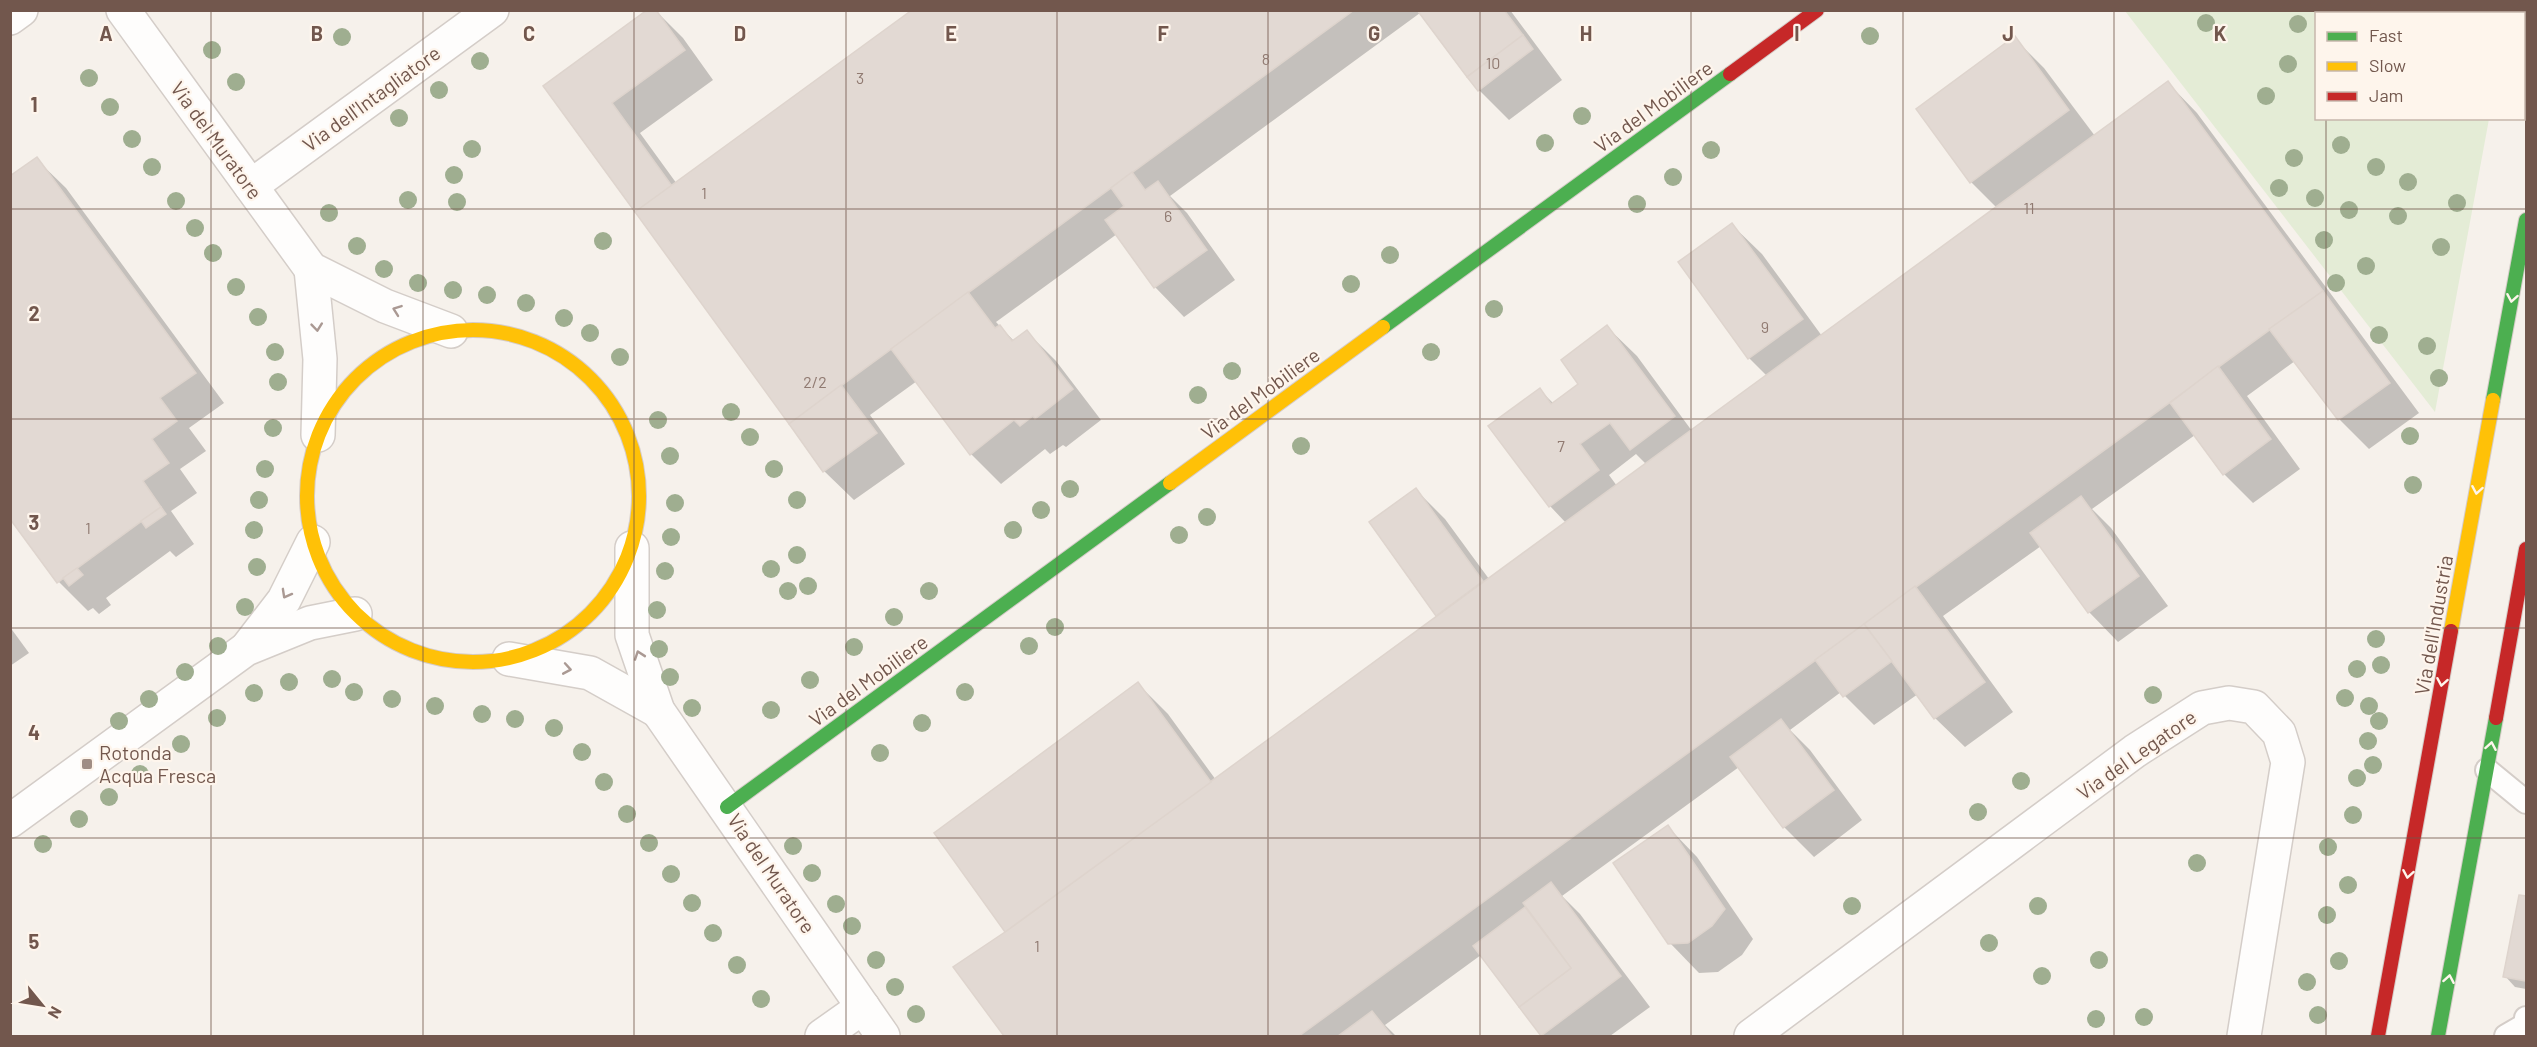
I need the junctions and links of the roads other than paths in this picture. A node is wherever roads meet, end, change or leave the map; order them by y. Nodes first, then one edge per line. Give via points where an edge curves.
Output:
1 (21, 10) edge
2 (123, 10) edge
3 (492, 10) edge
4 (1817, 10) edge
5 (10, 18) edge
6 (251, 186) junction
7 (2526, 220) edge
8 (311, 269) junction
9 (452, 331) junction
10 (318, 435) junction
11 (313, 542) junction
12 (632, 548) junction
13 (2526, 549) edge
14 (355, 614) junction
15 (246, 649) junction
16 (509, 659) junction
17 (658, 711) junction
18 (2487, 770) junction
19 (2526, 802) edge
20 (727, 807) junction
21 (10, 821) edge
22 (863, 1007) junction
23 (2526, 1018) edge
24 (822, 1036) edge
25 (883, 1036) edge
26 (1751, 1036) edge
27 (2244, 1036) edge
28 (2378, 1036) edge
29 (2438, 1036) edge
30 (2506, 1036) edge

1 - 5 street
2 - 6 street, Via del Muratore
3 - 6 street, Via dell'Intagliatore
4 - 20 street, Via del Mobiliere
6 - 8 street, Via del Muratore
7 -> 28 street, Via dell'Industria
9 -> 8 street, Via del Muratore via 385,306
8 -> 10 street via 320,359
9 - 10 street via 409,342 371,365 340,396
9 - 12 street via 507,332 560,352 602,389 630,437 641,493
10 - 11 street via 307,488
11 - 14 street via 330,581
11 -> 15 street via 284,600
12 - 16 street via 605,599 563,637
17 -> 12 street, Via del Muratore via 632,635
18 -> 13 street
14 - 15 street via 310,623
14 - 16 street via 400,646 454,662
15 - 21 street
16 -> 17 street, Via del Muratore via 590,673
17 - 20 street, Via del Muratore
18 - 19 lane
29 -> 18 street
20 - 22 street, Via del Muratore
22 - 24 street
22 - 25 street, Via del Muratore
23 - 30 lane via 2525,1024
26 - 27 street, Via del Legatore via 2135,751 2202,708 2229,703 2254,708 2279,733 2288,762

